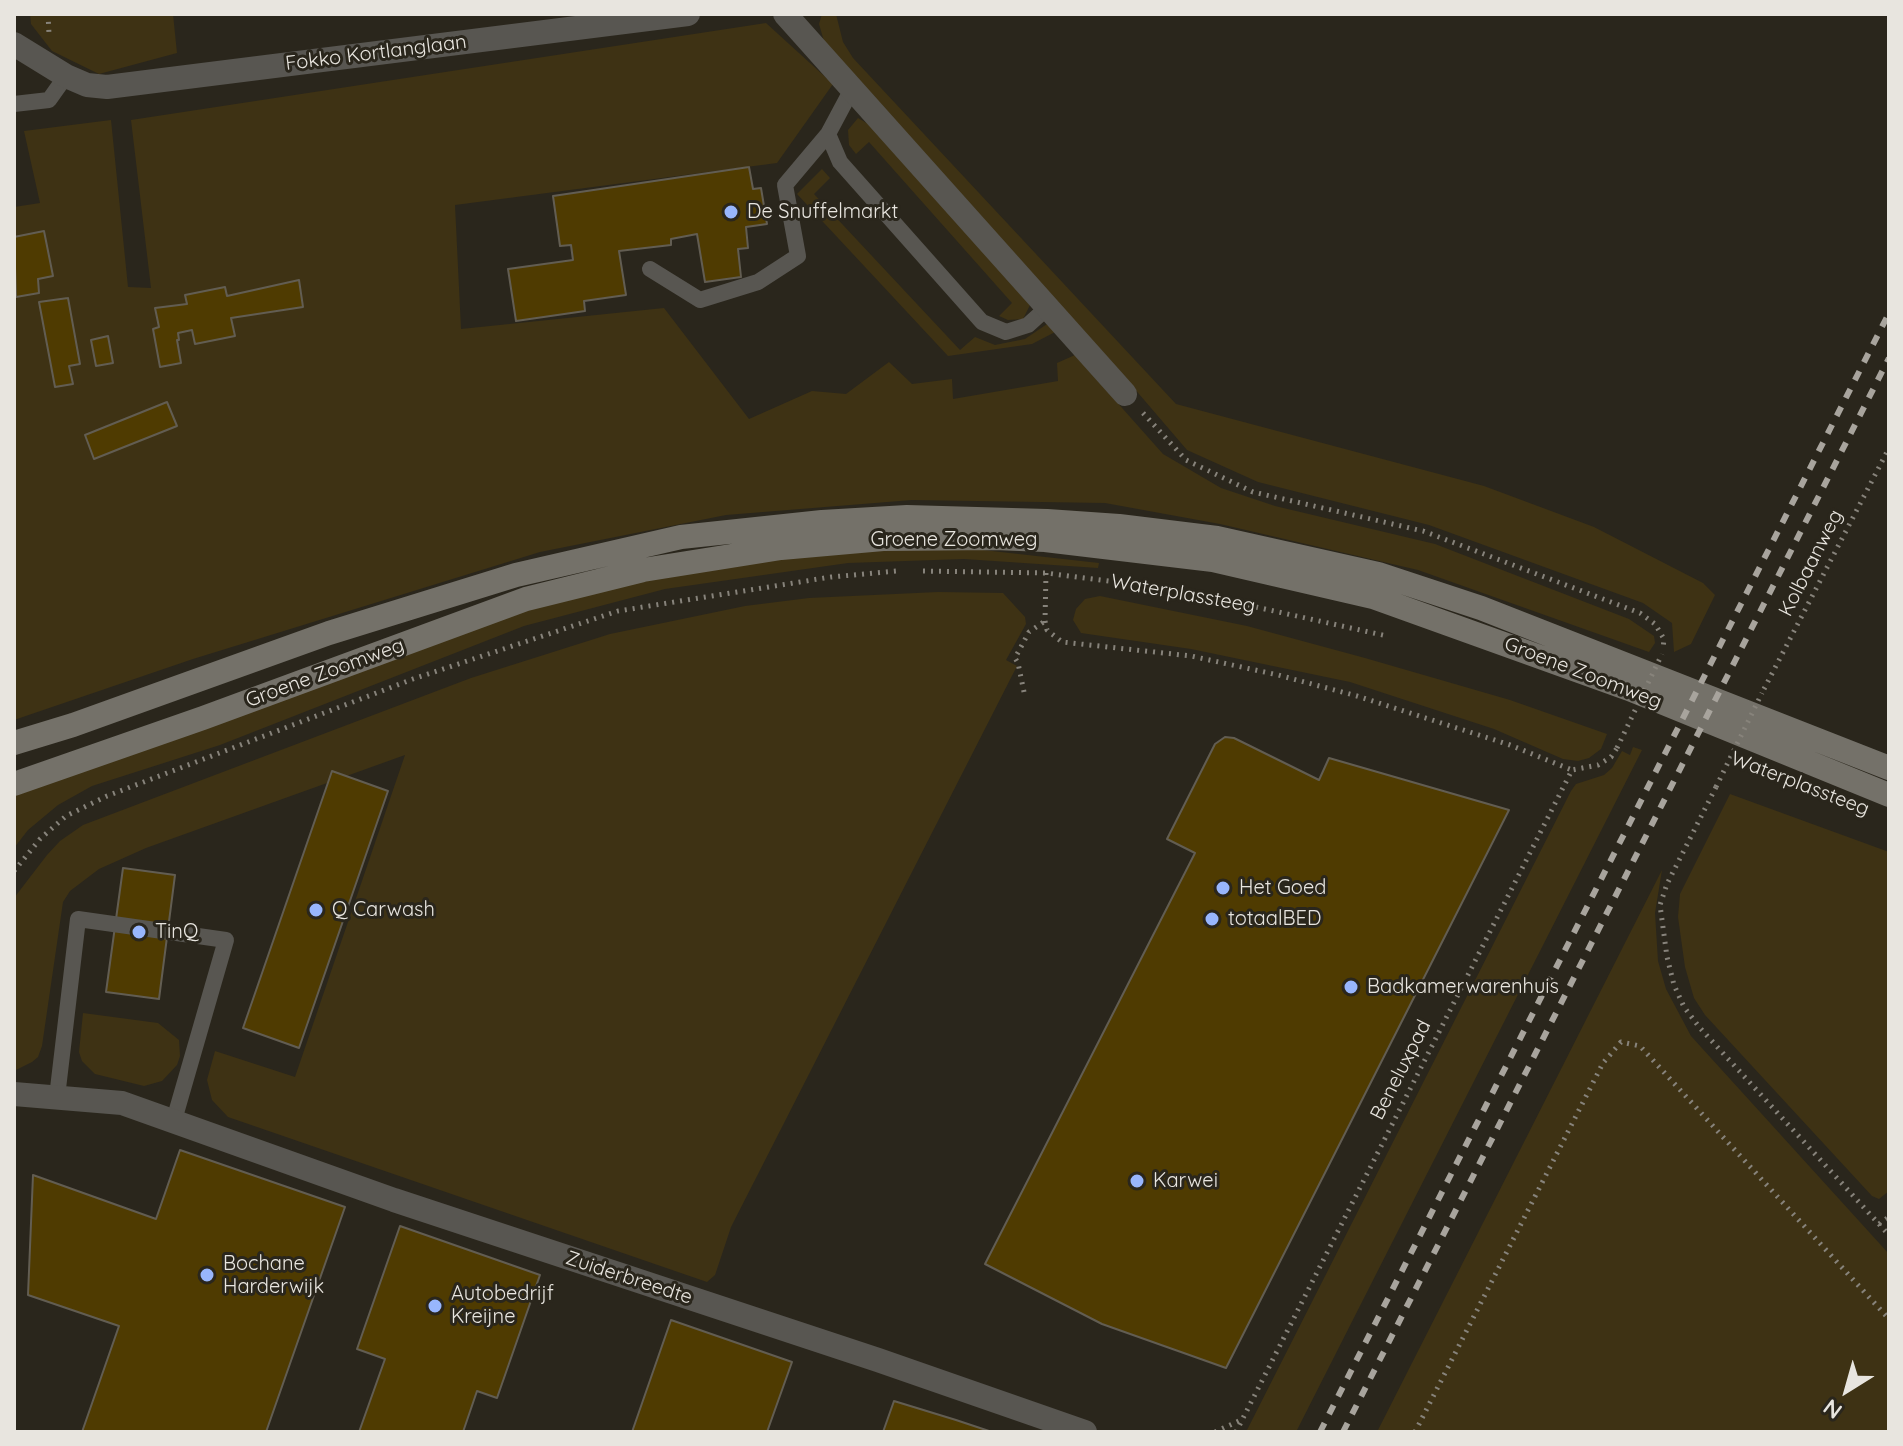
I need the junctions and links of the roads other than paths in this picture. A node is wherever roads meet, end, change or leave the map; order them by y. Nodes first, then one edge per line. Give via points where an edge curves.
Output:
1 (785, 14) edge
2 (674, 15) edge
3 (14, 44) edge
4 (66, 76) junction
5 (852, 89) junction
6 (14, 104) edge
7 (828, 134) junction
8 (650, 269) dead end
9 (1048, 307) junction
10 (1125, 394) road end
11 (14, 743) edge
12 (1889, 768) edge
13 (14, 784) edge
14 (1889, 795) edge
15 (14, 1094) edge
16 (57, 1097) junction
17 (174, 1120) junction
18 (1085, 1432) edge

1 - 5 street
2 - 4 street, Fokko Kortlanglaan via 107,87
3 - 4 street, Fokko Kortlanglaan
4 - 6 lane via 49,100
5 - 7 lane
5 - 9 street
7 - 8 lane via 785,185 798,256 758,282 700,300
7 - 9 lane via 840,162 982,322 1006,332 1028,325
9 - 10 street
11 - 12 main road, Groene Zoomweg via 329,633 516,575 681,537 907,517 1047,521 1217,538 1378,574 1481,608
13 - 14 main road, Groene Zoomweg via 526,599 643,570 781,548 883,539 995,538 1213,560 1373,597 1629,689
15 - 16 street, Zuiderbreedte
16 - 17 street, Zuiderbreedte via 122,1103
16 - 17 lane via 78,919 226,940
17 - 18 street, Zuiderbreedte via 394,1200

